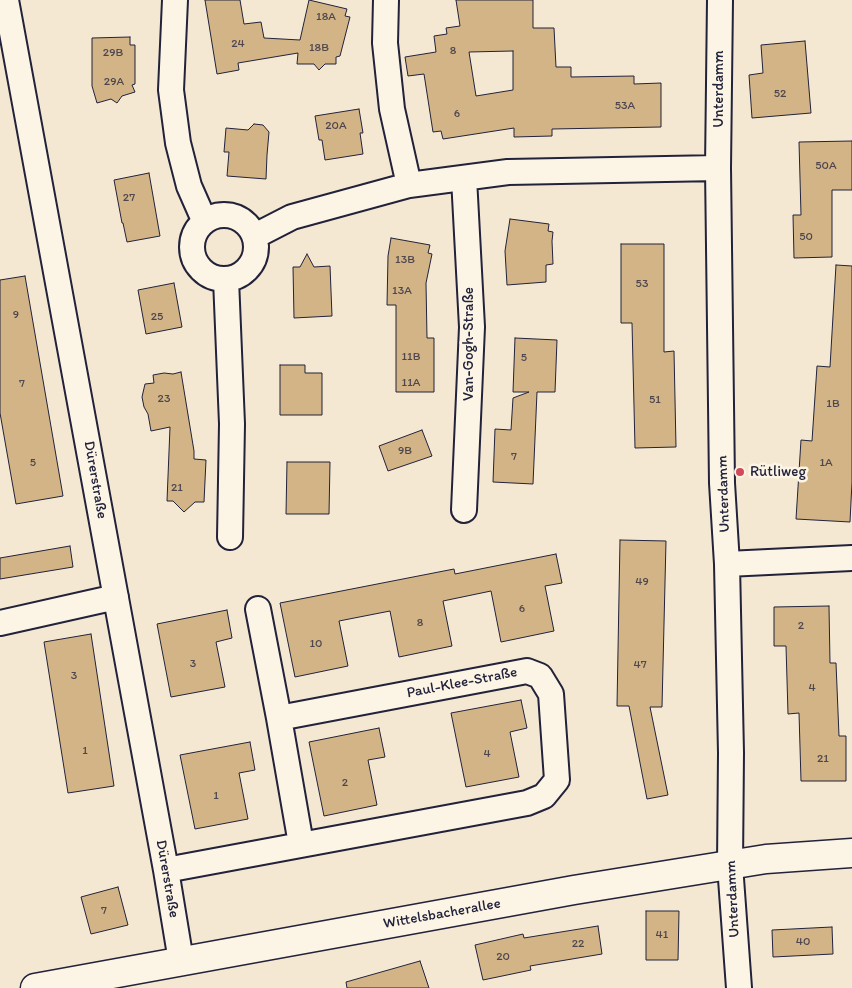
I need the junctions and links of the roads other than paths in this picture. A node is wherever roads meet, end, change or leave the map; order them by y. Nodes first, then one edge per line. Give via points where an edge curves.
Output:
1 (6, 0) edge
2 (175, 0) edge
3 (386, 0) edge
4 (720, 0) edge
5 (718, 168) junction
6 (464, 178) junction
7 (409, 185) junction
8 (204, 220) junction
9 (255, 236) junction
10 (226, 279) junction
11 (464, 510) dead end
12 (230, 537) dead end
13 (852, 558) edge
14 (727, 564) junction
15 (116, 597) junction
16 (258, 609) dead end
17 (0, 623) edge
18 (279, 718) junction
19 (301, 844) junction
20 (852, 853) edge
21 (730, 865) junction
22 (166, 870) junction
23 (181, 961) junction
24 (35, 988) edge
25 (739, 988) edge

1 - 15 street, Dürerstraße
2 - 8 street via 171,90 178,143 189,186
3 - 7 street via 385,43 392,109
4 - 5 street, Unterdamm
5 - 6 street via 508,172
5 - 14 street, Unterdamm via 722,483
6 - 7 street
6 - 11 street, Van-Gogh-Straße via 472,327
7 - 9 street via 292,217
8 - 9 street via 228,214 249,226
8 - 10 street via 195,231 191,244 193,258 212,278
9 - 10 street via 256,251 251,265 240,275
10 - 12 street via 232,424
13 - 14 street
14 - 21 street, Unterdamm
15 - 17 street
15 - 22 street, Dürerstraße
16 - 18 street
18 - 19 street
18 - 19 street, Paul-Klee-Straße via 527,671 540,676 551,694 557,780 544,796 527,803
19 - 22 street, Paul-Klee-Straße
20 - 21 street, Wittelsbacherallee
21 - 23 street, Wittelsbacherallee
21 - 25 street, Unterdamm
22 - 23 street, Dürerstraße
23 - 24 street, Wittelsbacherallee

